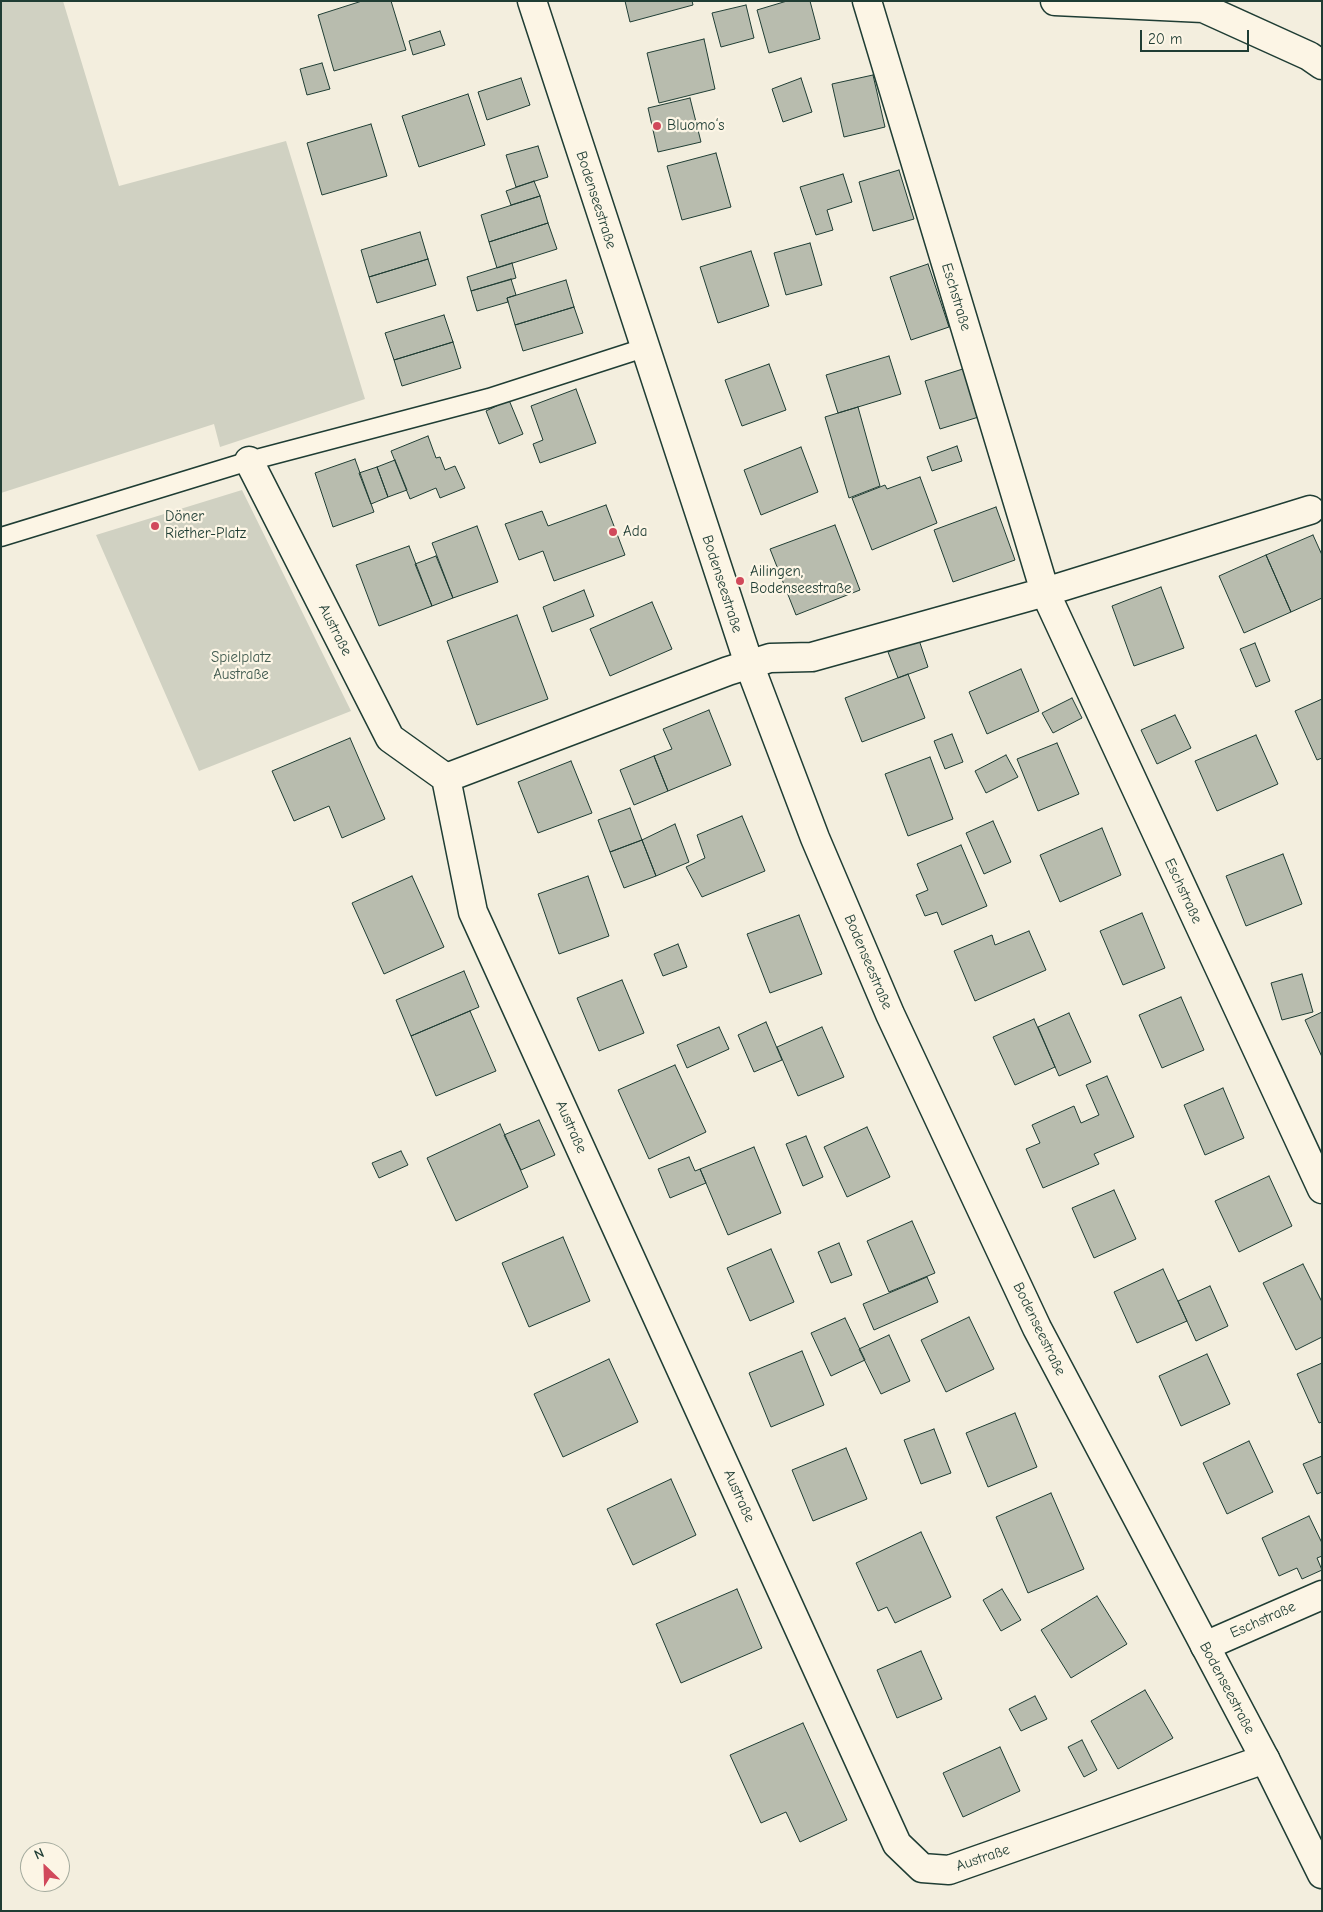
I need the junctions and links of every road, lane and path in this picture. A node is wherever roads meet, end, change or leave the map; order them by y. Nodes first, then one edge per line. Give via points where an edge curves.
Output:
1 (532, 1) edge
2 (867, 1) edge
3 (1055, 1) edge
4 (1322, 64) edge
5 (644, 348) junction
6 (249, 461) junction
7 (1310, 510) dead end
8 (1, 536) edge
9 (1045, 592) junction
10 (749, 664) junction
11 (446, 778) junction
12 (1322, 1189) edge
13 (1322, 1595) edge
14 (1204, 1646) junction
15 (1265, 1759) junction
16 (1322, 1874) edge

1 - 5 street, Bodenseestraße
2 - 9 street, Eschstraße
3 - 4 street via 1203,8
5 - 6 lane via 489,398
5 - 10 street, Bodenseestraße
6 - 8 lane
6 - 11 street, Austraße via 390,738
7 - 9 street
9 - 10 street via 812,656 770,658
9 - 12 street, Eschstraße
10 - 11 street
10 - 14 street, Bodenseestraße via 815,838 894,1022 1038,1328
11 - 15 street, Austraße via 473,912 897,1844 922,1868 948,1870
13 - 14 street, Eschstraße
14 - 15 street, Bodenseestraße
15 - 16 street, Bodenseestraße

